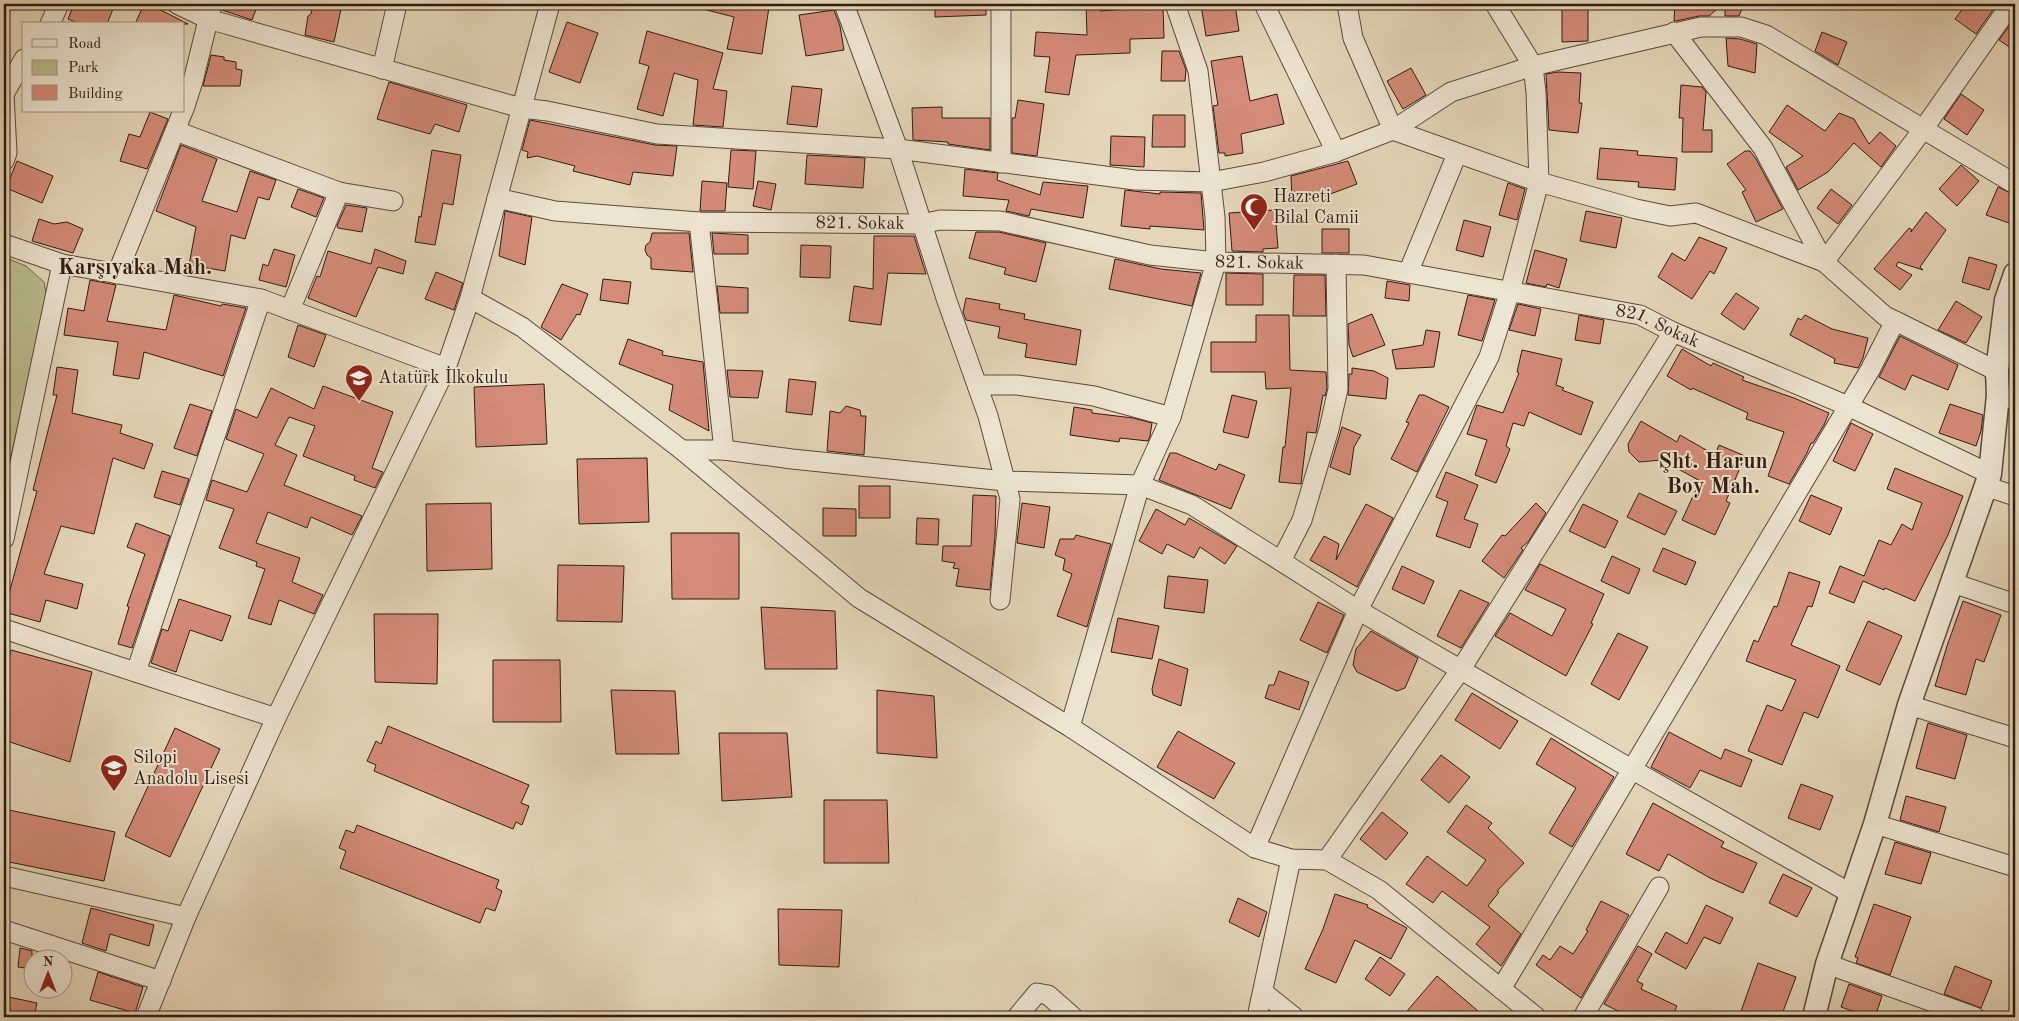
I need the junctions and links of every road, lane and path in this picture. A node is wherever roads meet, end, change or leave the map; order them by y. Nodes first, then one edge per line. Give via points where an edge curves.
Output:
1 (59, 4) edge
2 (178, 4) edge
3 (397, 4) edge
4 (550, 4) edge
5 (844, 4) edge
6 (1001, 4) edge
7 (1175, 4) edge
8 (1264, 4) edge
9 (1347, 4) edge
10 (1496, 4) edge
11 (2011, 4) edge
12 (210, 11) edge
13 (51, 22) edge
14 (1674, 32) junction
15 (22, 62) edge
16 (1533, 66) junction
17 (382, 69) junction
18 (185, 104) edge
19 (521, 108) junction
20 (182, 112) edge
21 (1924, 128) junction
22 (1393, 130) junction
23 (176, 131) junction
24 (898, 149) junction
25 (1336, 152) junction
26 (1457, 154) junction
27 (4, 161) edge
28 (1001, 163) junction
29 (1211, 182) junction
30 (1539, 182) junction
31 (2015, 184) edge
32 (339, 192) junction
33 (497, 198) junction
34 (393, 201) dead end
35 (699, 222) junction
36 (922, 224) junction
37 (4, 244) edge
38 (1216, 262) junction
39 (1824, 262) junction
40 (62, 264) junction
41 (1336, 264) junction
42 (1408, 273) junction
43 (117, 274) junction
44 (2015, 274) edge
45 (1510, 290) junction
46 (470, 298) junction
47 (261, 299) junction
48 (2011, 301) edge
49 (290, 310) junction
50 (1895, 321) junction
51 (1673, 332) junction
52 (446, 368) junction
53 (1997, 371) junction
54 (977, 385) junction
55 (2007, 398) edge
56 (1848, 406) junction
57 (1171, 417) junction
58 (682, 450) junction
59 (724, 450) junction
60 (1988, 480) junction
61 (1004, 481) junction
62 (1140, 485) junction
63 (2015, 496) edge
64 (4, 539) edge
65 (1281, 561) junction
66 (1953, 583) junction
67 (1000, 600) dead end
68 (2015, 604) edge
69 (1358, 610) junction
70 (4, 629) edge
71 (1461, 668) junction
72 (136, 672) junction
73 (1909, 705) junction
74 (276, 718) junction
75 (1070, 727) junction
76 (2015, 738) edge
77 (1633, 770) junction
78 (1875, 824) junction
79 (1255, 848) junction
80 (1291, 859) junction
81 (1328, 860) junction
82 (2015, 867) edge
83 (4, 876) edge
84 (1659, 887) dead end
85 (1850, 893) junction
86 (186, 917) junction
87 (4, 930) edge
88 (1827, 964) junction
89 (161, 981) junction
90 (1501, 989) junction
91 (1263, 992) junction
92 (146, 1017) edge
93 (1017, 1017) edge
94 (1074, 1017) edge
95 (1257, 1017) edge
96 (1294, 1017) edge
97 (1536, 1017) edge
98 (1583, 1017) edge
99 (1814, 1017) edge
100 (1975, 1017) edge

1 - 13 street
2 - 12 street
3 - 17 street
4 - 19 street
5 - 24 street
6 - 28 street
7 - 29 street via 1198,71
8 - 25 street
9 - 22 street via 1353,38
10 - 16 street
11 - 21 street
12 - 17 street
12 - 18 street
14 - 16 street
14 - 21 street via 1701,27 1741,27 1766,35
14 - 39 street via 1763,148
15 - 27 street via 4,94 7,153
16 - 22 street via 1451,92
16 - 30 street
17 - 19 street
19 - 24 street via 657,134
19 - 33 street
20 - 23 street
21 - 31 street
21 - 39 street
22 - 25 street
22 - 26 street
23 - 32 street
23 - 43 street
24 - 28 street
24 - 36 street
25 - 29 street via 1264,172
26 - 30 street
26 - 42 street
28 - 29 street via 1135,180
29 - 38 street
30 - 39 street via 1670,216 1696,213
30 - 45 street
32 - 34 street
32 - 49 street
33 - 35 street, 821. Sokak via 555,211
33 - 46 street
35 - 36 street, 821. Sokak
35 - 59 street
36 - 38 street, 821. Sokak via 940,220 1000,221 1150,255
36 - 54 street
37 - 40 street
38 - 41 street, 821. Sokak
38 - 57 street
39 - 50 street via 1885,316
40 - 43 street
40 - 64 street
41 - 42 street, 821. Sokak
41 - 65 street via 1338,389 1302,520
42 - 45 street, 821. Sokak
43 - 47 street
44 - 48 street
45 - 51 street, 821. Sokak via 1640,315
45 - 69 street via 1489,357
46 - 52 street
46 - 58 street via 522,326
47 - 49 street
47 - 72 street
48 - 53 street
49 - 52 street
50 - 53 street
50 - 56 street
51 - 56 street, 821. Sokak
51 - 71 street
52 - 74 street
53 - 55 street
54 - 57 street via 1016,385 1094,396
54 - 61 street
55 - 60 street
56 - 60 street, 821. Sokak
56 - 77 street
57 - 62 street
58 - 59 street
58 - 75 street via 859,598
59 - 61 street
60 - 63 street, 821. Sokak
60 - 66 street
61 - 62 street
61 - 67 street via 1010,499
62 - 65 street via 1192,505
62 - 75 street
65 - 69 street
66 - 68 street
66 - 73 street
69 - 71 street
69 - 79 street
70 - 72 street
71 - 77 street
71 - 81 street
72 - 74 street
73 - 76 street
73 - 78 street
74 - 86 street
75 - 79 street
77 - 85 street
77 - 90 street
78 - 82 street
78 - 85 street
79 - 80 street
80 - 81 street
80 - 91 street
81 - 90 street via 1379,890
83 - 86 street
84 - 98 street
85 - 88 street
86 - 89 street
87 - 89 street
88 - 99 street
88 - 100 street
89 - 92 street
90 - 97 street
91 - 95 street
91 - 96 street
93 - 94 street via 1037,993 1048,995

